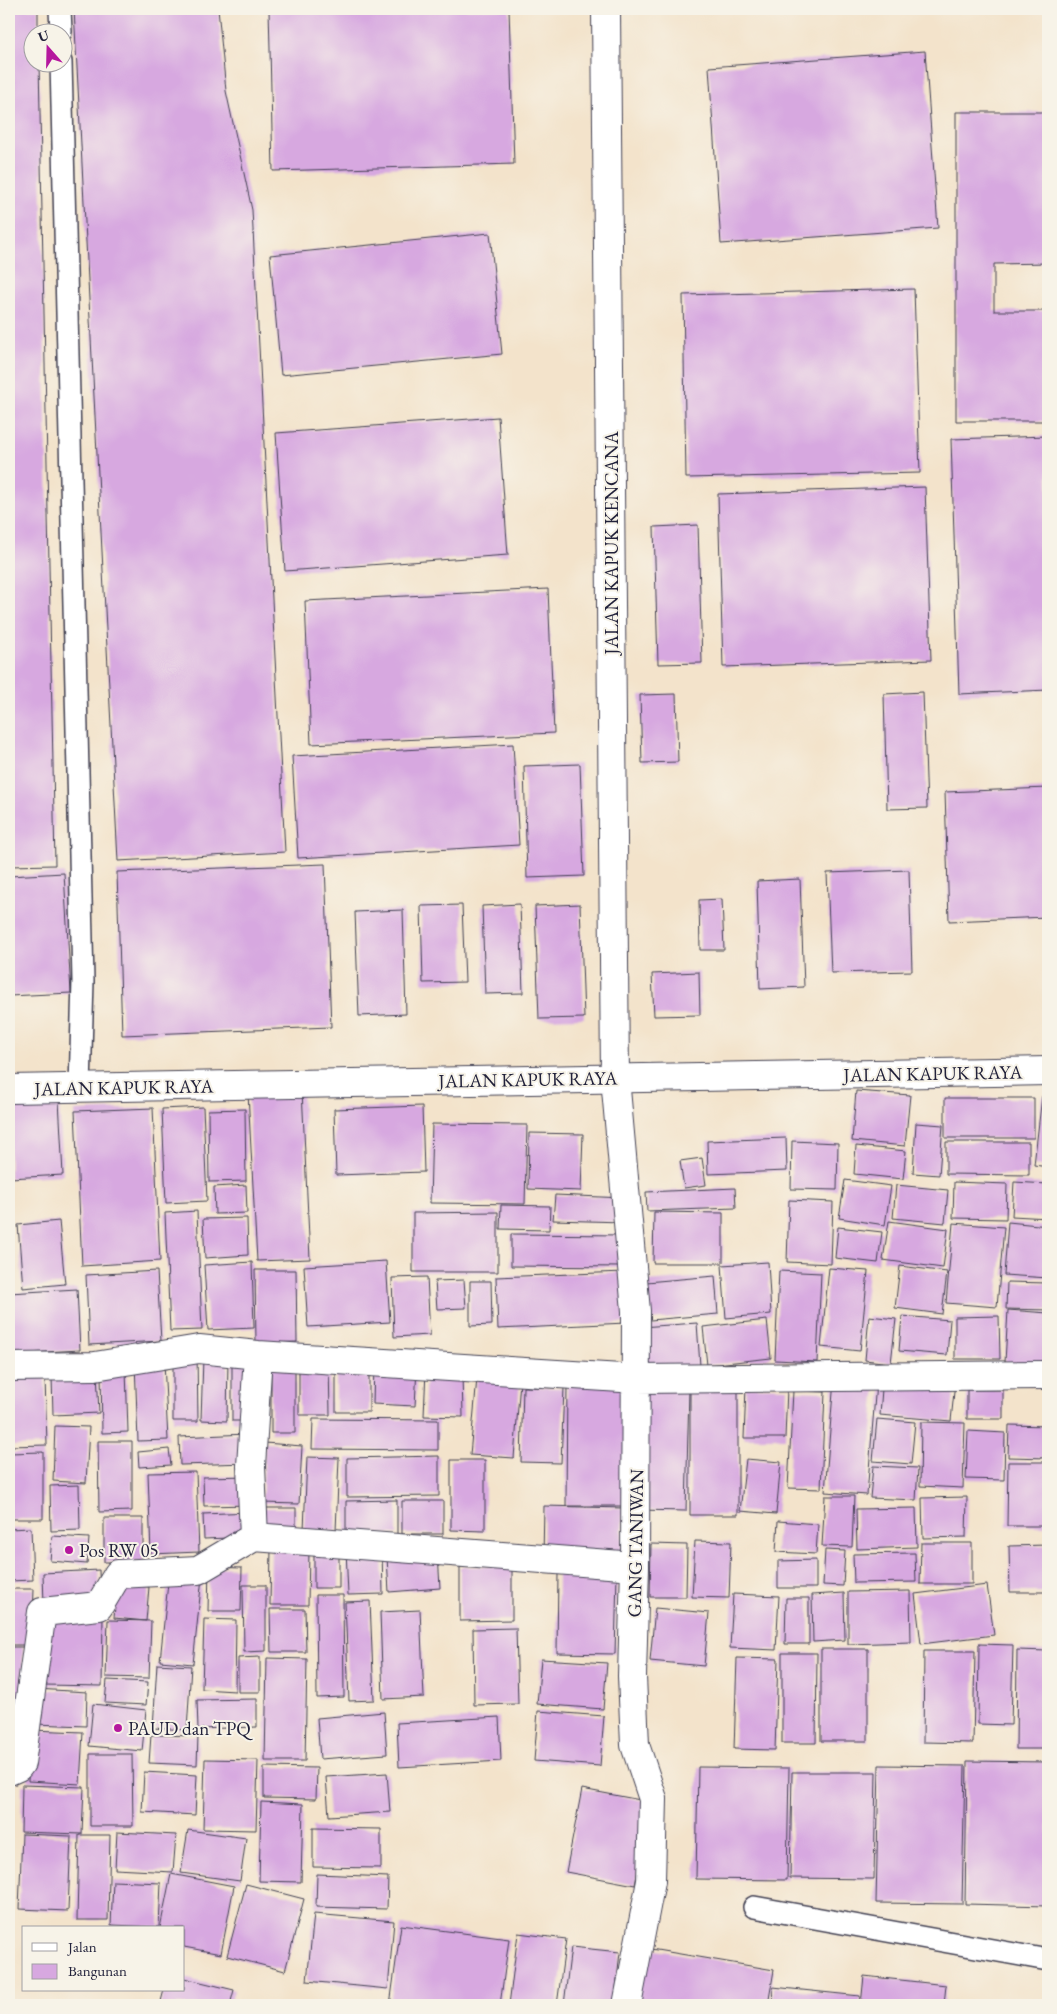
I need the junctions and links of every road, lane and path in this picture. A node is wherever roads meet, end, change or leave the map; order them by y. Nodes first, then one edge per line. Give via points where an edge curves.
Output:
1 (60, 9) edge
2 (606, 9) edge
3 (61, 22) edge
4 (62, 72) edge
5 (1048, 1071) edge
6 (615, 1078) junction
7 (80, 1088) junction
8 (9, 1089) edge
9 (258, 1355) junction
10 (9, 1367) edge
11 (1048, 1374) edge
12 (637, 1379) junction
13 (254, 1537) junction
14 (635, 1566) junction
15 (9, 1770) edge
16 (754, 1907) dead end
17 (1048, 1960) edge
18 (627, 2005) edge

1 - 3 lane
2 - 6 street, JALAN KAPUK KENCANA
4 - 7 lane via 83,981
5 - 6 street, JALAN KAPUK RAYA
6 - 7 street, JALAN KAPUK RAYA
6 - 12 street, GANG TANIWAN via 636,1311
7 - 8 street, JALAN KAPUK RAYA
9 - 10 street via 198,1349 95,1366
9 - 12 street
9 - 13 street via 251,1466
11 - 12 street
12 - 14 street, GANG TANIWAN
13 - 14 street
13 - 15 street via 198,1570 118,1574 99,1606 42,1612 21,1763
14 - 18 street, GANG TANIWAN via 632,1676 635,1745 653,1799 651,1881
16 - 17 lane

